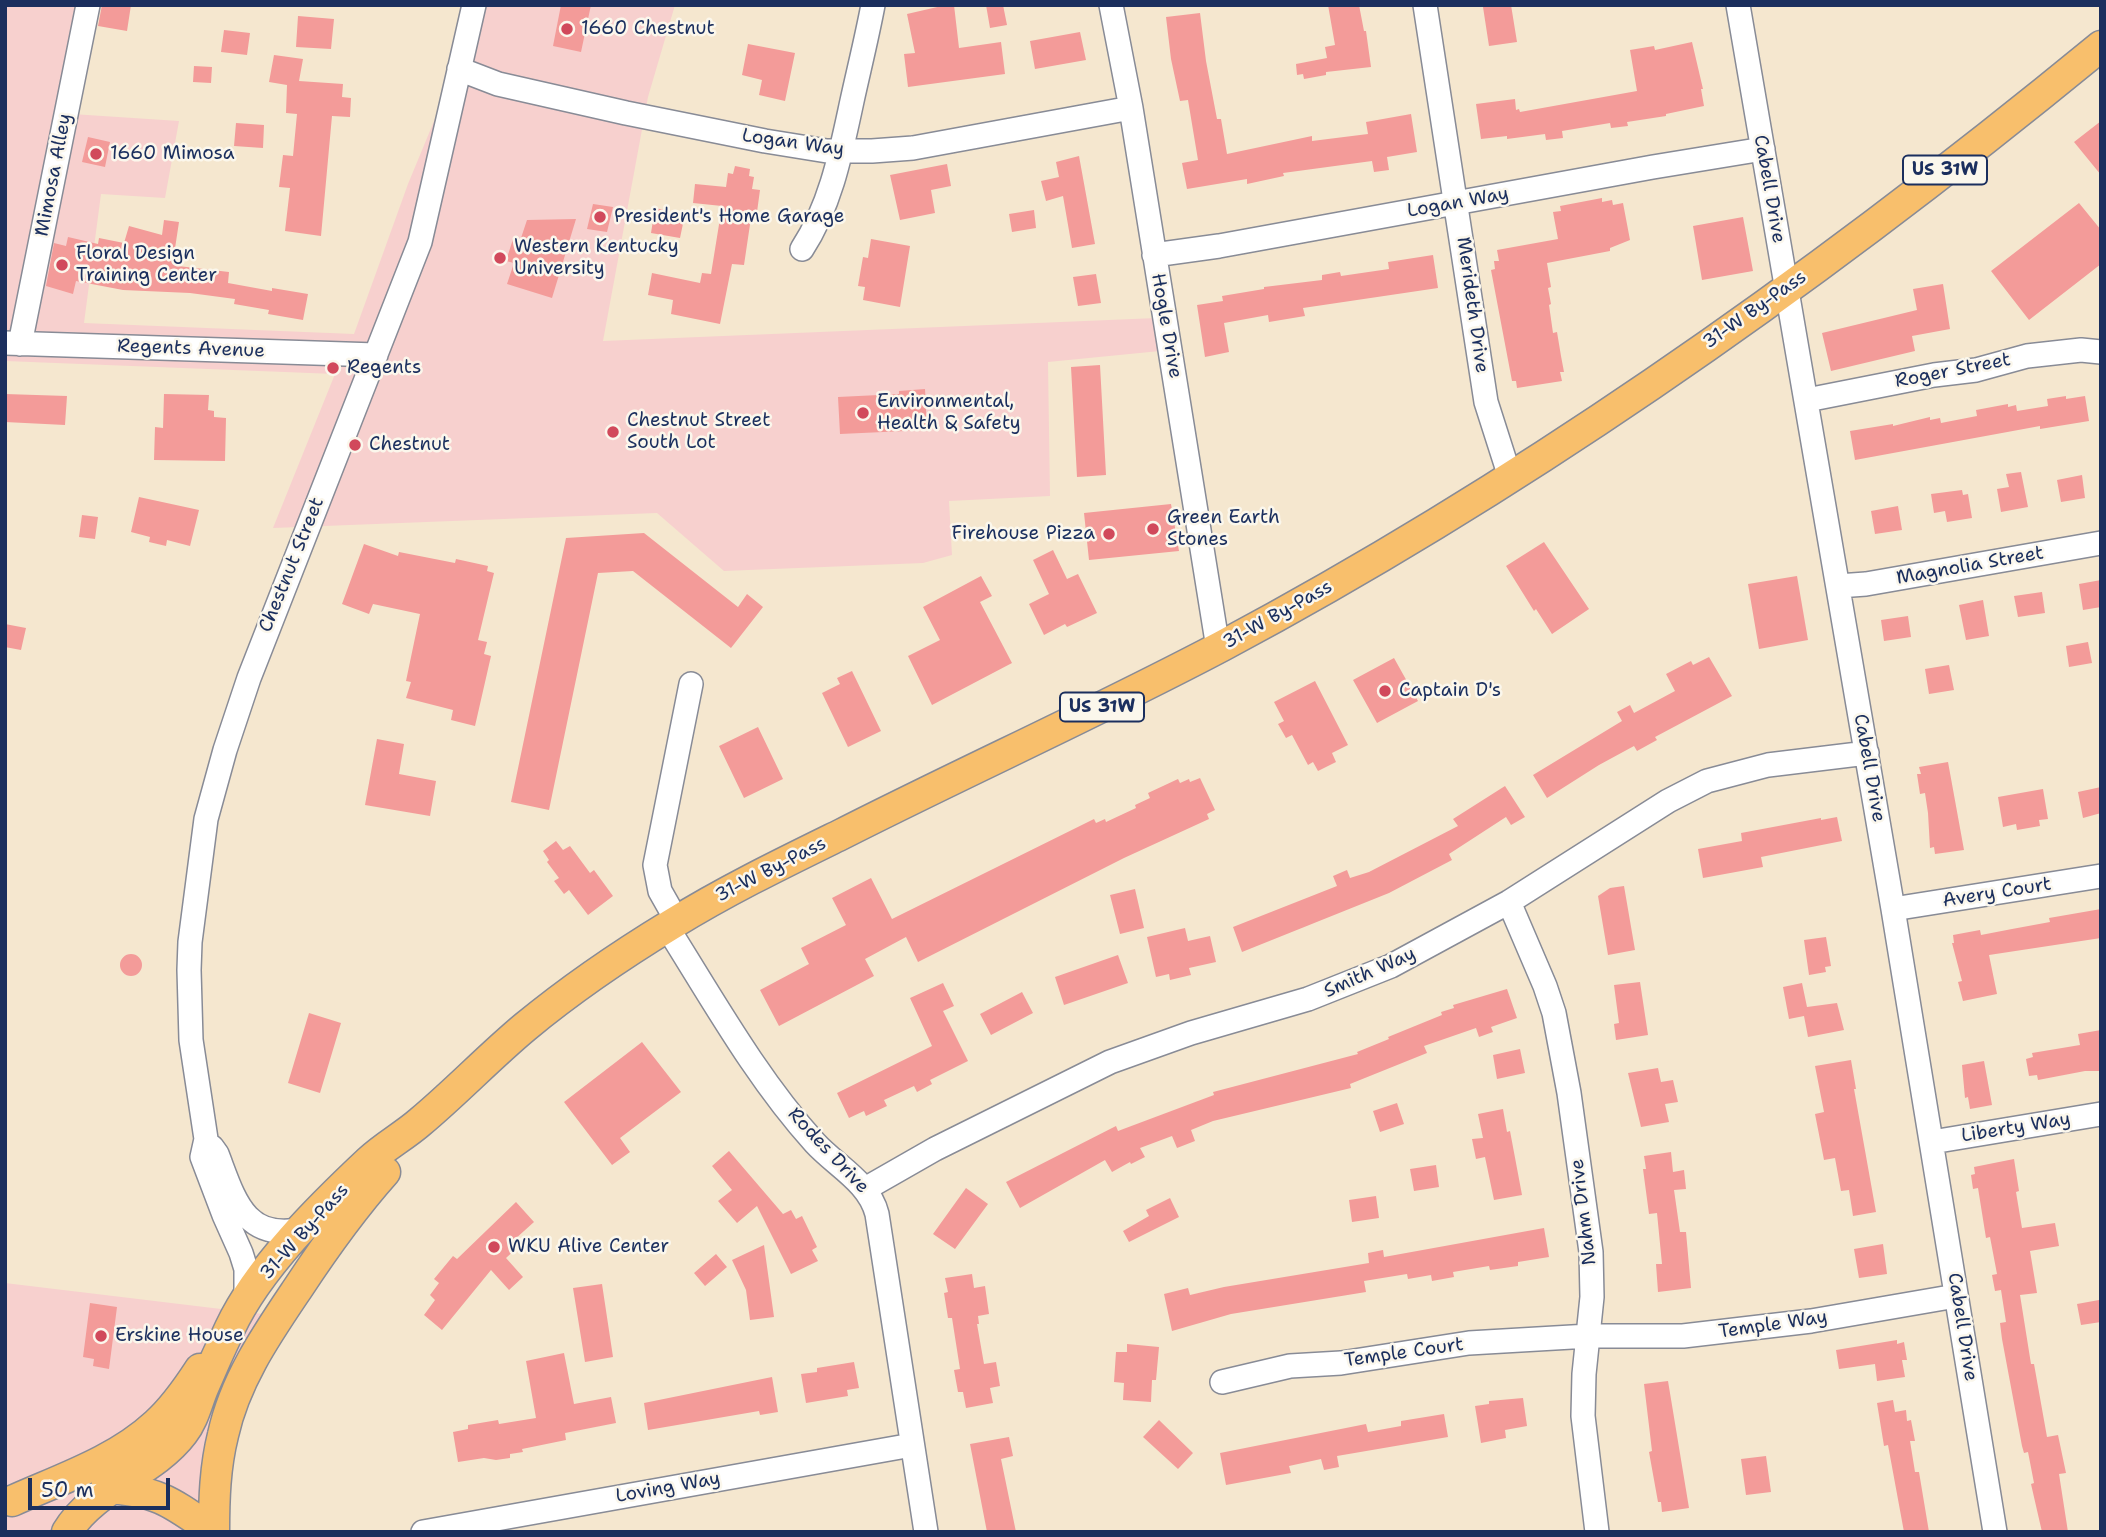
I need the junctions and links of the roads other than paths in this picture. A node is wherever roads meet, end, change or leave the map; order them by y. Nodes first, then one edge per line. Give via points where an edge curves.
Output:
1 (88, 5) edge
2 (474, 5) edge
3 (873, 5) edge
4 (1111, 5) edge
5 (1425, 5) edge
6 (1738, 5) edge
7 (2101, 46) edge
8 (459, 69) junction
9 (1130, 108) junction
10 (1763, 149) junction
11 (841, 151) junction
12 (1457, 204) junction
13 (802, 249) dead end
14 (1154, 255) junction
15 (1786, 288) junction
16 (13, 344) edge
17 (2101, 352) edge
18 (376, 355) junction
19 (1807, 400) junction
20 (1510, 477) junction
21 (2101, 543) edge
22 (1838, 586) junction
23 (1218, 648) junction
24 (691, 684) dead end
25 (1867, 753) junction
26 (2101, 876) edge
27 (1509, 902) junction
28 (1893, 909) junction
29 (672, 924) junction
30 (2101, 1114) edge
31 (420, 1122) junction
32 (206, 1139) junction
33 (1932, 1142) junction
34 (865, 1189) junction
35 (303, 1229) junction
36 (1956, 1296) junction
37 (238, 1314) junction
38 (1589, 1336) junction
39 (1222, 1382) dead end
40 (912, 1445) junction
41 (113, 1488) junction
42 (9, 1502) edge
43 (67, 1532) edge
44 (214, 1532) edge
45 (423, 1532) edge
46 (926, 1532) edge
47 (1597, 1532) edge
48 (1995, 1532) edge

1 - 16 street, Mimosa Alley
2 - 8 street, Chestnut Street
3 - 11 street
4 - 9 street, Hogle Drive
5 - 12 street, Merideth Drive
6 - 10 street, Cabell Drive
7 - 15 main road, 31-W By-Pass / US 31W via 2001,128
8 - 11 street, Logan Way via 498,84 614,110 765,141
8 - 18 street, Chestnut Street via 420,243
9 - 11 street, Logan Way via 913,148
9 - 14 street, Hogle Drive
10 - 12 street, Logan Way
10 - 15 street, Cabell Drive
11 - 13 street via 825,202
12 - 14 street, Logan Way
12 - 20 street, Merideth Drive via 1486,402
14 - 23 street, Hogle Drive
15 - 19 street, Cabell Drive
15 - 20 main road, 31-W By-Pass / US 31W
16 - 18 street, Regents Avenue
17 - 19 street, Roger Street via 2027,356 1976,370
18 - 32 street, Chestnut Street via 249,678 206,819 190,942 189,998
19 - 22 street, Cabell Drive
20 - 23 main road, 31-W By-Pass / US 31W via 1362,568
21 - 22 street, Magnolia Street
22 - 25 street, Cabell Drive
23 - 29 main road, 31-W By-Pass / US 31W via 814,848
24 - 29 street, Rodes Drive via 655,865
25 - 27 street, Smith Way via 1768,765 1707,781
25 - 28 street, Cabell Drive
26 - 28 street, Avery Court
27 - 34 street, Smith Way via 1364,978 1090,1070
27 - 38 street, Nahm Drive via 1545,986 1559,1040 1589,1227
28 - 33 street, Cabell Drive
29 - 31 main road, 31-W By-Pass / US 31W via 568,993
29 - 34 street, Rodes Drive via 772,1090 816,1144
30 - 33 street, Liberty Way
31 - 35 main road, 31-W By-Pass via 374,1156
31 - 44 main road, 31-W By-Pass via 332,1238 244,1374 223,1435
32 - 35 street, Chestnut Street via 217,1154 240,1211 278,1233
32 - 37 street, Chestnut Street via 202,1157 246,1269
33 - 36 street, Cabell Drive
34 - 40 street, Rodes Drive via 877,1214
35 - 37 main road, 31-W By-Pass via 273,1262
36 - 38 street, Temple Way via 1811,1321 1684,1336
36 - 48 street, Cabell Drive
37 - 41 main road, 31-W By-Pass via 179,1439
37 - 42 main road via 156,1425 90,1466
38 - 39 street, Temple Court via 1469,1343 1341,1363 1290,1366
38 - 47 street, Nahm Drive via 1583,1416
40 - 45 street, Loving Way
40 - 46 street, Rodes Drive
41 - 42 main road via 76,1488
41 - 43 main road, 31-W By-Pass via 75,1518
41 - 44 main road via 162,1497

